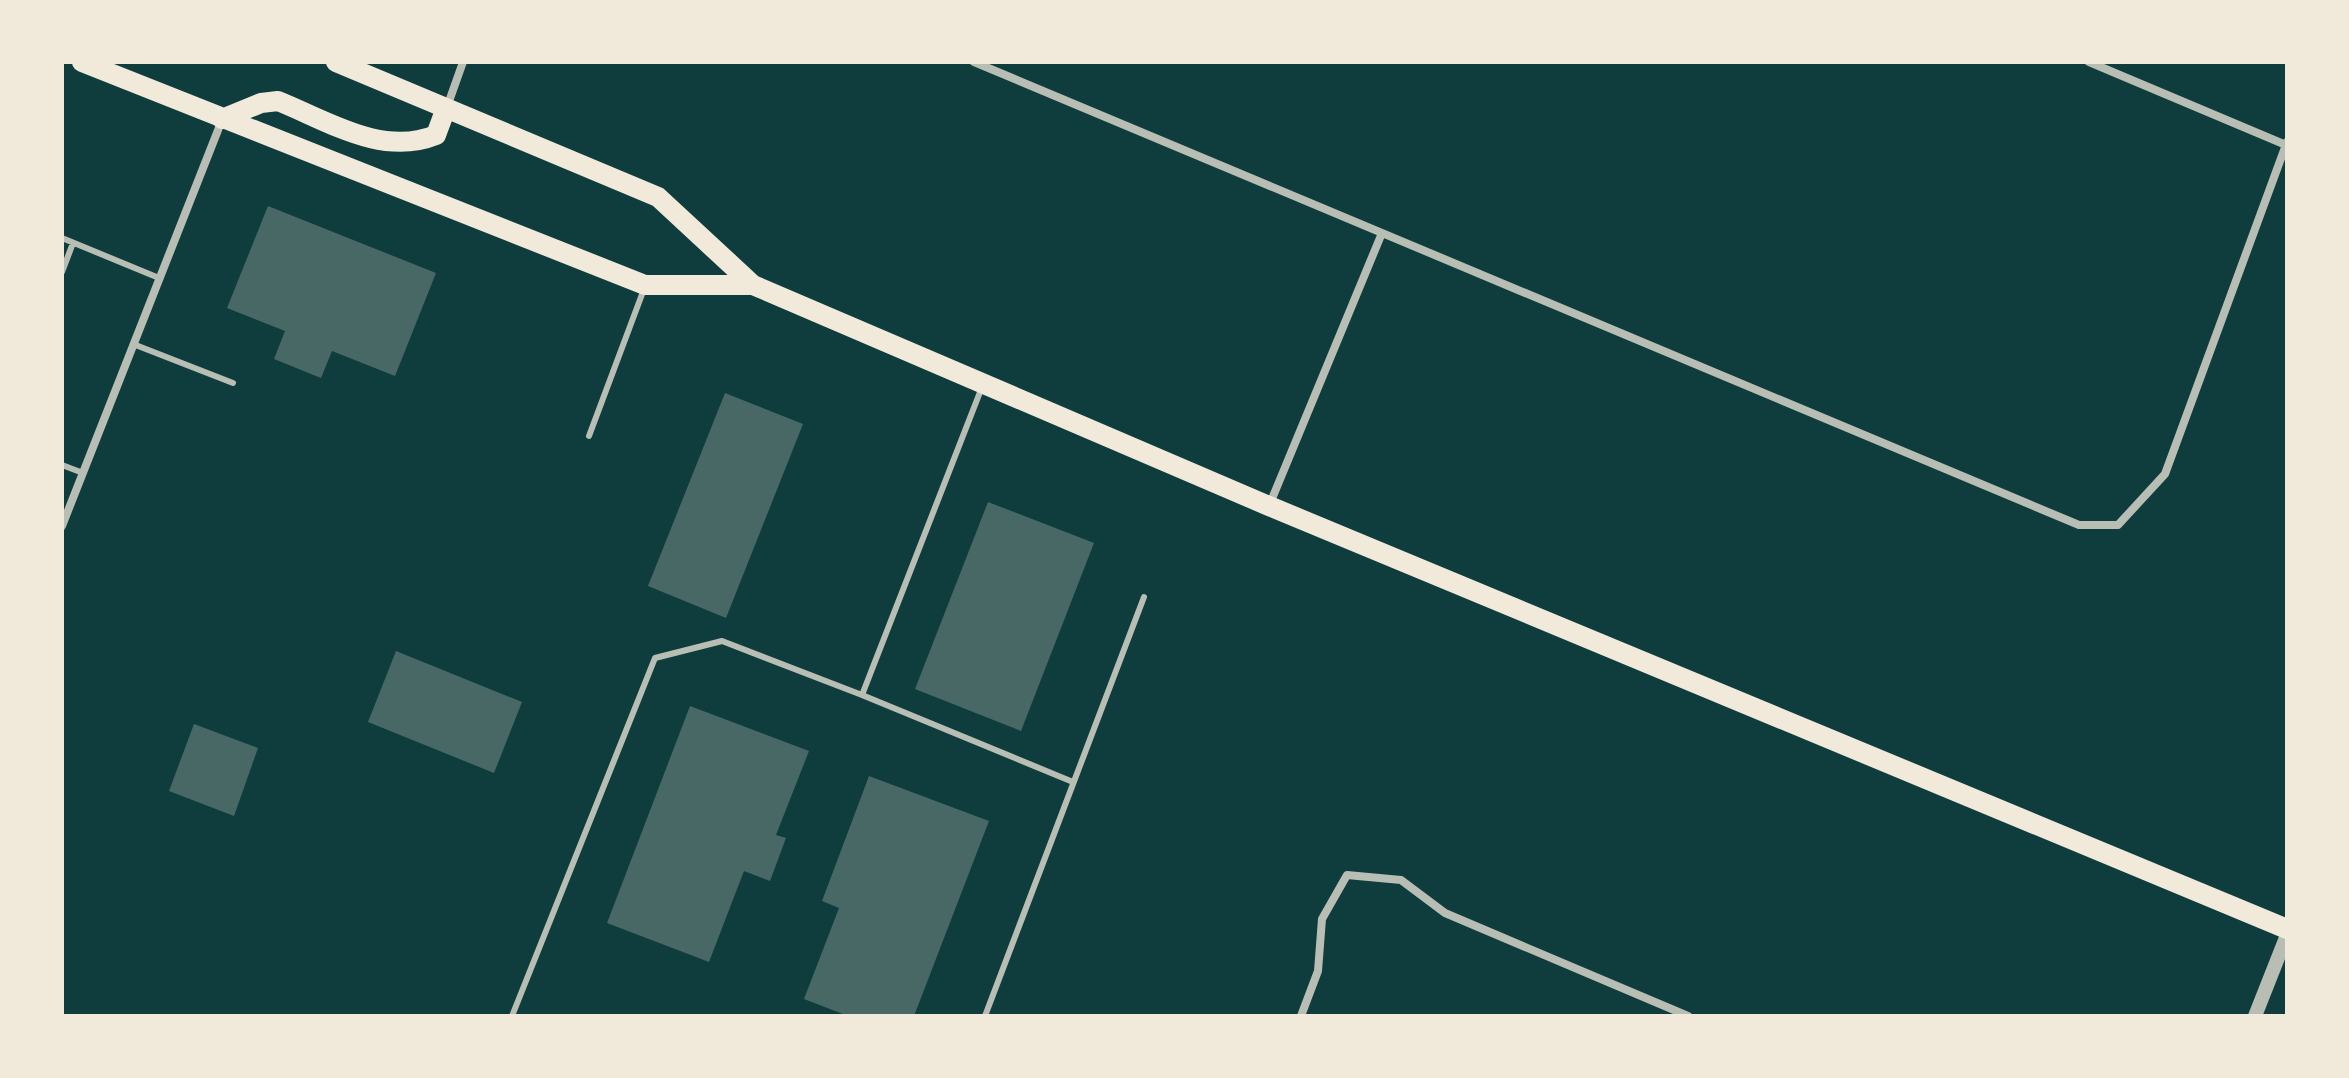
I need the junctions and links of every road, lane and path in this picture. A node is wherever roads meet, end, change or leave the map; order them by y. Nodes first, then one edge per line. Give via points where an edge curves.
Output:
1 (82, 62) edge
2 (336, 62) edge
3 (463, 62) edge
4 (974, 62) edge
5 (2089, 62) edge
6 (446, 108) junction
7 (222, 119) junction
8 (2286, 143) edge
9 (1382, 233) junction
10 (62, 238) edge
11 (73, 243) junction
12 (62, 272) edge
13 (159, 278) junction
14 (645, 285) junction
15 (753, 285) junction
16 (133, 344) junction
17 (233, 383) dead end
18 (983, 384) junction
19 (589, 436) dead end
20 (62, 465) edge
21 (83, 473) junction
22 (1269, 506) junction
23 (62, 526) edge
24 (1144, 597) dead end
25 (862, 695) junction
26 (1073, 782) junction
27 (2287, 929) edge
28 (2287, 935) edge
29 (512, 1016) edge
30 (985, 1016) edge
31 (1301, 1016) edge
32 (1688, 1016) edge
33 (2255, 1016) edge

1 - 7 main road
2 - 6 main road
3 - 6 street
4 - 9 street
5 - 8 street
6 - 7 main road via 436,135 401,145 380,142 278,101
6 - 15 main road via 658,197
7 - 13 street
7 - 14 main road
8 - 9 street via 2165,474 2118,525 2079,525
9 - 22 street
10 - 11 lane
11 - 12 lane
11 - 13 lane
13 - 16 street
14 - 15 main road
14 - 19 lane
15 - 18 main road
16 - 17 lane
16 - 21 street
18 - 22 main road
18 - 25 lane
20 - 21 lane
21 - 23 street
22 - 27 main road
24 - 26 lane
25 - 26 lane
25 - 29 lane via 722,641 655,658
26 - 30 lane
28 - 33 street
31 - 32 street via 1318,971 1322,919 1347,875 1401,880 1445,913

